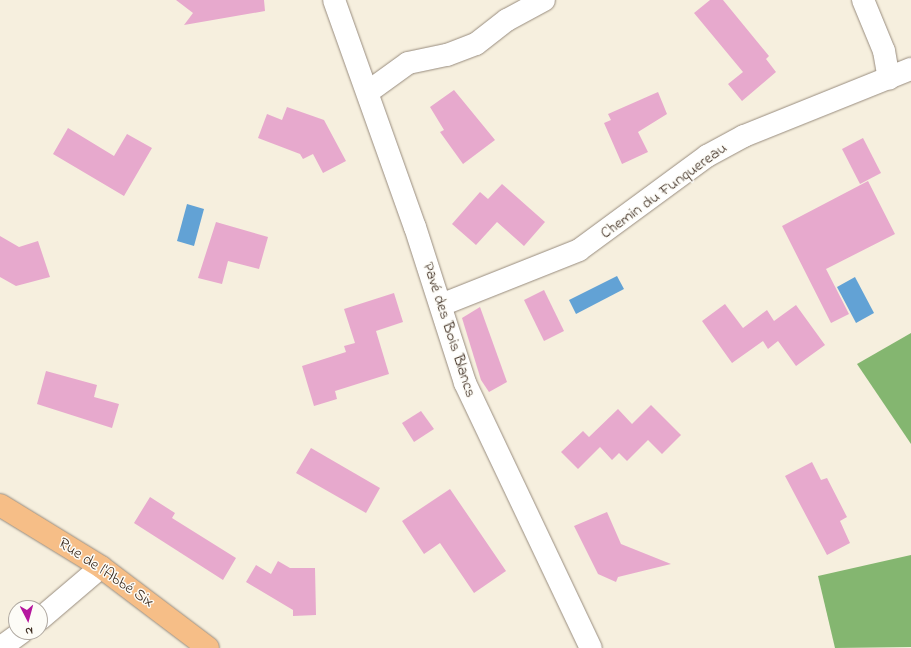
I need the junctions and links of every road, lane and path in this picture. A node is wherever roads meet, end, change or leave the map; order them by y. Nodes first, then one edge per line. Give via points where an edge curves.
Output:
1 (334, 0) edge
2 (544, 0) edge
3 (862, 0) edge
4 (911, 70) edge
5 (889, 79) junction
6 (368, 92) junction
7 (441, 305) junction
8 (0, 505) edge
9 (101, 567) junction
10 (48, 612) edge
11 (11, 640) edge
12 (0, 648) edge
13 (208, 648) edge
14 (591, 648) edge

1 - 6 street, Pavé des Bois Blancs
2 - 6 street via 507,20 476,44 448,55 408,63
3 - 5 street via 884,50
4 - 5 street, Chemin du Funquereau
5 - 7 street, Chemin du Funquereau via 738,139 707,156 579,250
6 - 7 street, Pavé des Bois Blancs
7 - 14 street, Pavé des Bois Blancs via 481,421
8 - 9 main road, Rue de l'Abbé Six
9 - 10 street
9 - 13 main road, Rue de l'Abbé Six
11 - 12 street

